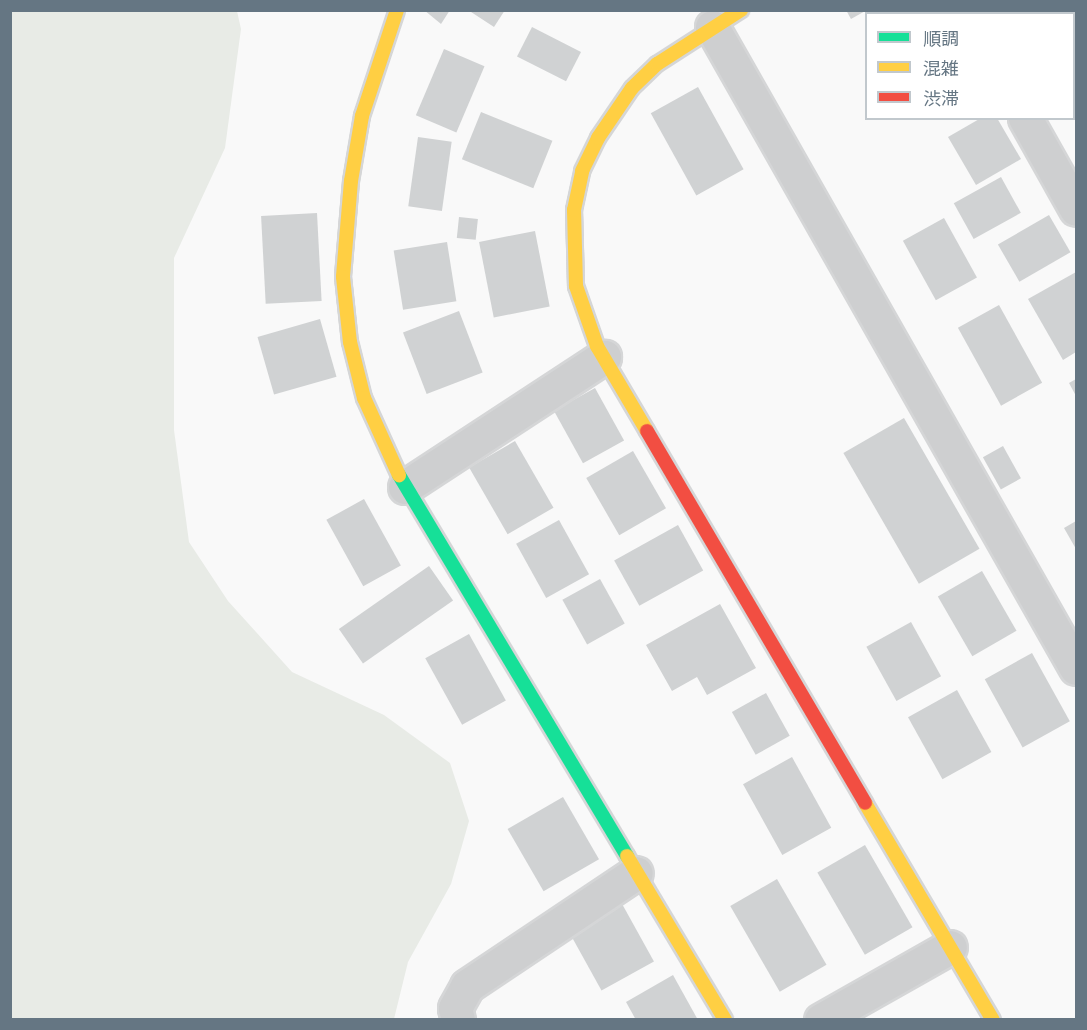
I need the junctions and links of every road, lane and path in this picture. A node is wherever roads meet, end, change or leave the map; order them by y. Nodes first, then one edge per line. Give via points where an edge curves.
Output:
1 (397, 10) edge
2 (741, 10) edge
3 (712, 27) junction
4 (1025, 120) edge
5 (1077, 209) edge
6 (604, 357) junction
7 (405, 487) junction
8 (1077, 668) edge
9 (636, 873) junction
10 (950, 947) junction
11 (458, 1020) edge
12 (724, 1020) edge
13 (821, 1020) edge
14 (993, 1020) edge

1 - 7 street via 362,116 351,181 343,277 350,342 364,398
2 - 3 street
3 - 6 street via 657,64 632,88 598,138 582,171 574,210 576,286
3 - 8 street
4 - 5 street
6 - 7 street
6 - 10 street
7 - 9 street
9 - 11 street via 467,986 455,1008
9 - 12 street
10 - 13 street
10 - 14 street

